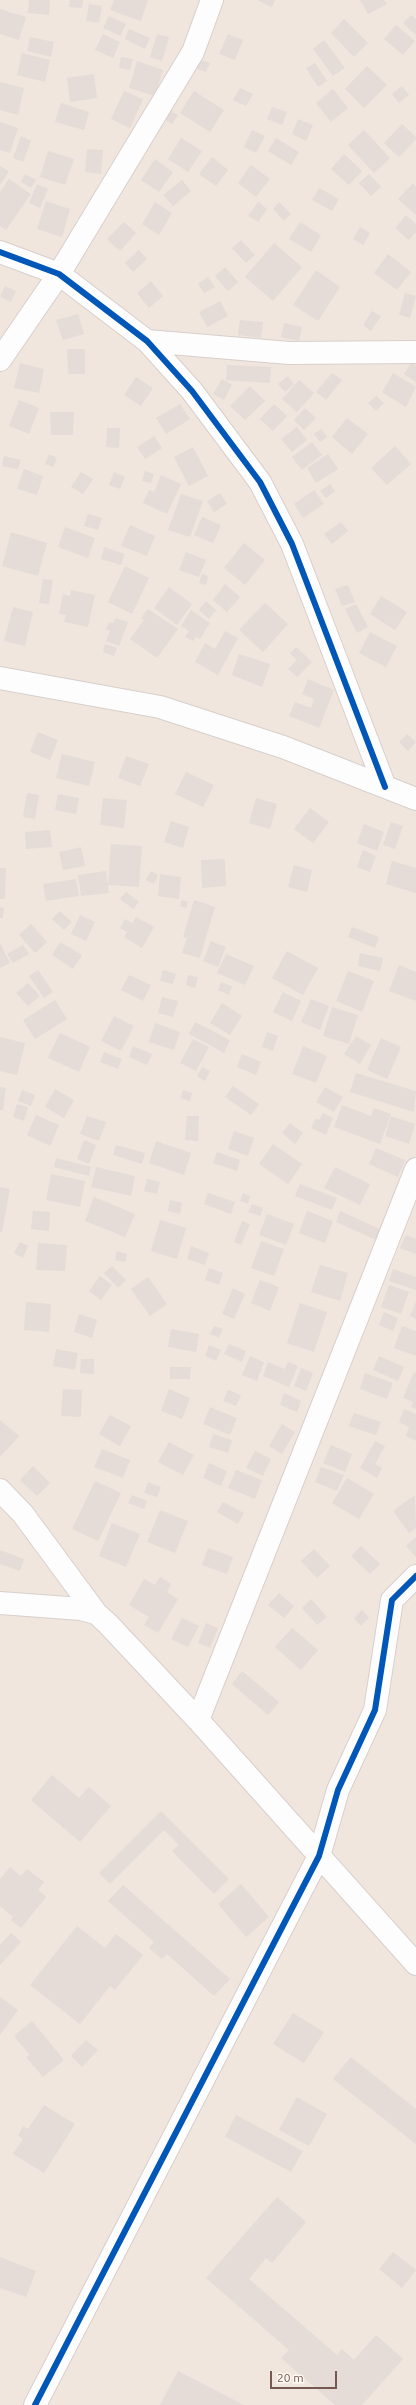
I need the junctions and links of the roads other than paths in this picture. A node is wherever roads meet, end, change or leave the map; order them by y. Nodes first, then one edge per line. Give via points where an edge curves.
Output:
1 (212, 0) edge
2 (0, 252) edge
3 (59, 274) junction
4 (147, 341) junction
5 (416, 352) edge
6 (0, 360) edge
7 (0, 678) edge
8 (385, 787) junction
9 (416, 799) edge
10 (416, 1169) edge
11 (0, 1490) edge
12 (416, 1576) edge
13 (0, 1603) edge
14 (96, 1613) junction
15 (198, 1720) junction
16 (319, 1856) junction
17 (416, 1964) edge
18 (35, 2405) edge

1 - 3 street via 193,52
2 - 3 street
3 - 4 street
3 - 6 street
4 - 5 street via 289,353
4 - 8 street via 192,391 260,482 292,544
7 - 8 street via 160,707 283,747
8 - 9 street
10 - 15 street
11 - 14 street via 23,1514
12 - 16 street via 392,1600 376,1710 338,1790
13 - 14 street
14 - 15 street
15 - 16 street
16 - 17 street
16 - 18 street

